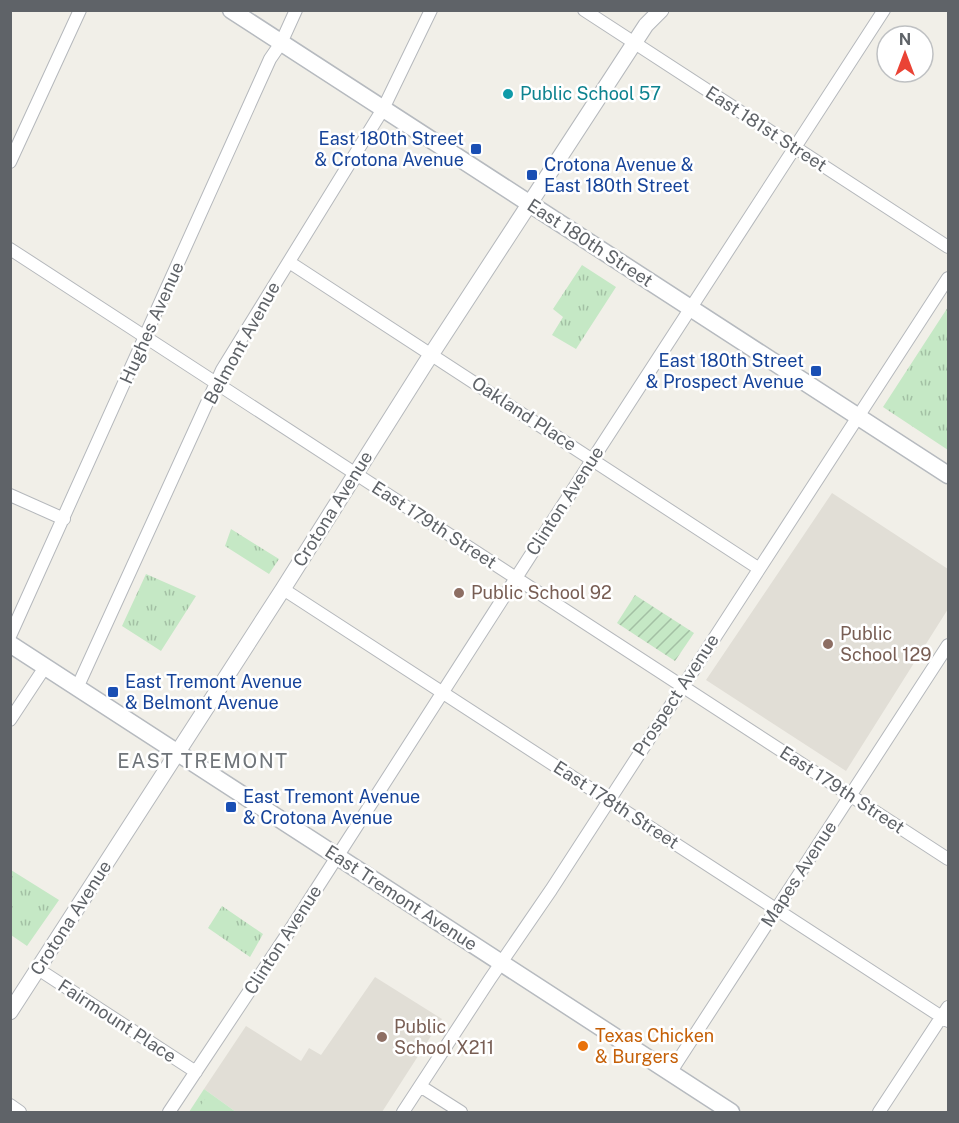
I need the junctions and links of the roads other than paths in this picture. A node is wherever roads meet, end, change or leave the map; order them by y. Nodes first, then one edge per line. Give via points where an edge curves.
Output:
1 (80, 10) edge
2 (231, 10) edge
3 (296, 10) edge
4 (431, 10) edge
5 (584, 10) edge
6 (660, 10) edge
7 (884, 10) edge
8 (281, 43) junction
9 (635, 44) junction
10 (383, 109) junction
11 (795, 147) junction
12 (10, 162) edge
13 (530, 204) junction
14 (948, 247) edge
15 (10, 249) edge
16 (289, 262) junction
17 (948, 278) edge
18 (691, 309) junction
19 (146, 338) junction
20 (431, 354) junction
21 (216, 383) junction
22 (858, 417) junction
23 (593, 459) junction
24 (356, 473) junction
25 (948, 476) edge
26 (10, 495) edge
27 (64, 519) junction
28 (758, 568) junction
29 (516, 578) junction
30 (283, 589) junction
31 (10, 636) edge
32 (10, 644) edge
33 (948, 645) edge
34 (45, 667) junction
35 (683, 686) junction
36 (77, 688) junction
37 (442, 691) junction
38 (10, 720) edge
39 (177, 753) junction
40 (850, 795) junction
41 (609, 800) junction
42 (337, 857) junction
43 (948, 859) edge
44 (777, 909) junction
45 (500, 963) junction
46 (38, 969) junction
47 (10, 1012) edge
48 (946, 1015) edge
49 (196, 1072) junction
50 (670, 1073) junction
51 (420, 1086) junction
52 (10, 1105) edge
53 (20, 1113) edge
54 (169, 1113) edge
55 (403, 1113) edge
56 (461, 1113) edge
57 (731, 1113) edge
58 (879, 1113) edge

1 - 12 street
2 - 8 main road, East 180th Street
3 - 8 street, Hughes Avenue
4 - 10 street, Belmont Avenue
5 - 9 street, East 181st Street
6 - 9 street, Crotona Avenue
7 - 11 street, Clinton Avenue
8 - 10 main road, East 180th Street
8 - 19 street, Hughes Avenue via 270,59
9 - 11 street, East 181st Street
9 - 13 street, Crotona Avenue
10 - 13 main road, East 180th Street
10 - 16 street, Belmont Avenue
11 - 14 street, East 181st Street
11 - 18 street, Clinton Avenue
13 - 18 main road, East 180th Street
13 - 20 street, Crotona Avenue
15 - 19 street, East 179th Street
16 - 20 street, Oakland Place
16 - 21 street, Belmont Avenue
17 - 22 street, Prospect Avenue
18 - 22 main road, East 180th Street
18 - 23 street, Clinton Avenue
19 - 21 street, East 179th Street
19 - 27 street, Hughes Avenue
20 - 23 street, Oakland Place
20 - 24 street, Crotona Avenue
21 - 24 street, East 179th Street
21 - 36 street, Belmont Avenue
22 - 25 main road, East 180th Street
22 - 28 street, Prospect Avenue
23 - 28 street, Oakland Place
23 - 29 street, Clinton Avenue
24 - 29 street, East 179th Street
24 - 30 street, Crotona Avenue
26 - 27 street
27 - 31 street, Hughes Avenue
28 - 35 street, Prospect Avenue
29 - 35 street, East 179th Street
29 - 37 street, Clinton Avenue
30 - 37 street, East 178th Street
30 - 39 street, Crotona Avenue
32 - 34 main road, East Tremont Avenue
33 - 40 street, Mapes Avenue
34 - 36 main road, East Tremont Avenue
34 - 38 street
35 - 40 street, East 179th Street
35 - 41 street, Prospect Avenue
36 - 39 main road, East Tremont Avenue
37 - 41 street, East 178th Street
37 - 42 street, Clinton Avenue
39 - 42 main road, East Tremont Avenue
39 - 46 street, Crotona Avenue
40 - 43 street, East 179th Street
40 - 44 street, Mapes Avenue
41 - 44 street, East 178th Street
41 - 45 street, Prospect Avenue
42 - 45 main road, East Tremont Avenue
42 - 49 street, Clinton Avenue
44 - 48 street, East 178th Street
44 - 50 street, Mapes Avenue
45 - 50 main road, East Tremont Avenue
45 - 51 street, Prospect Avenue
46 - 47 street, Crotona Avenue
46 - 49 street, Fairmount Place
48 - 58 street
49 - 54 street, Clinton Avenue
50 - 57 main road, East Tremont Avenue
51 - 55 street, Prospect Avenue
51 - 56 street
52 - 53 street

